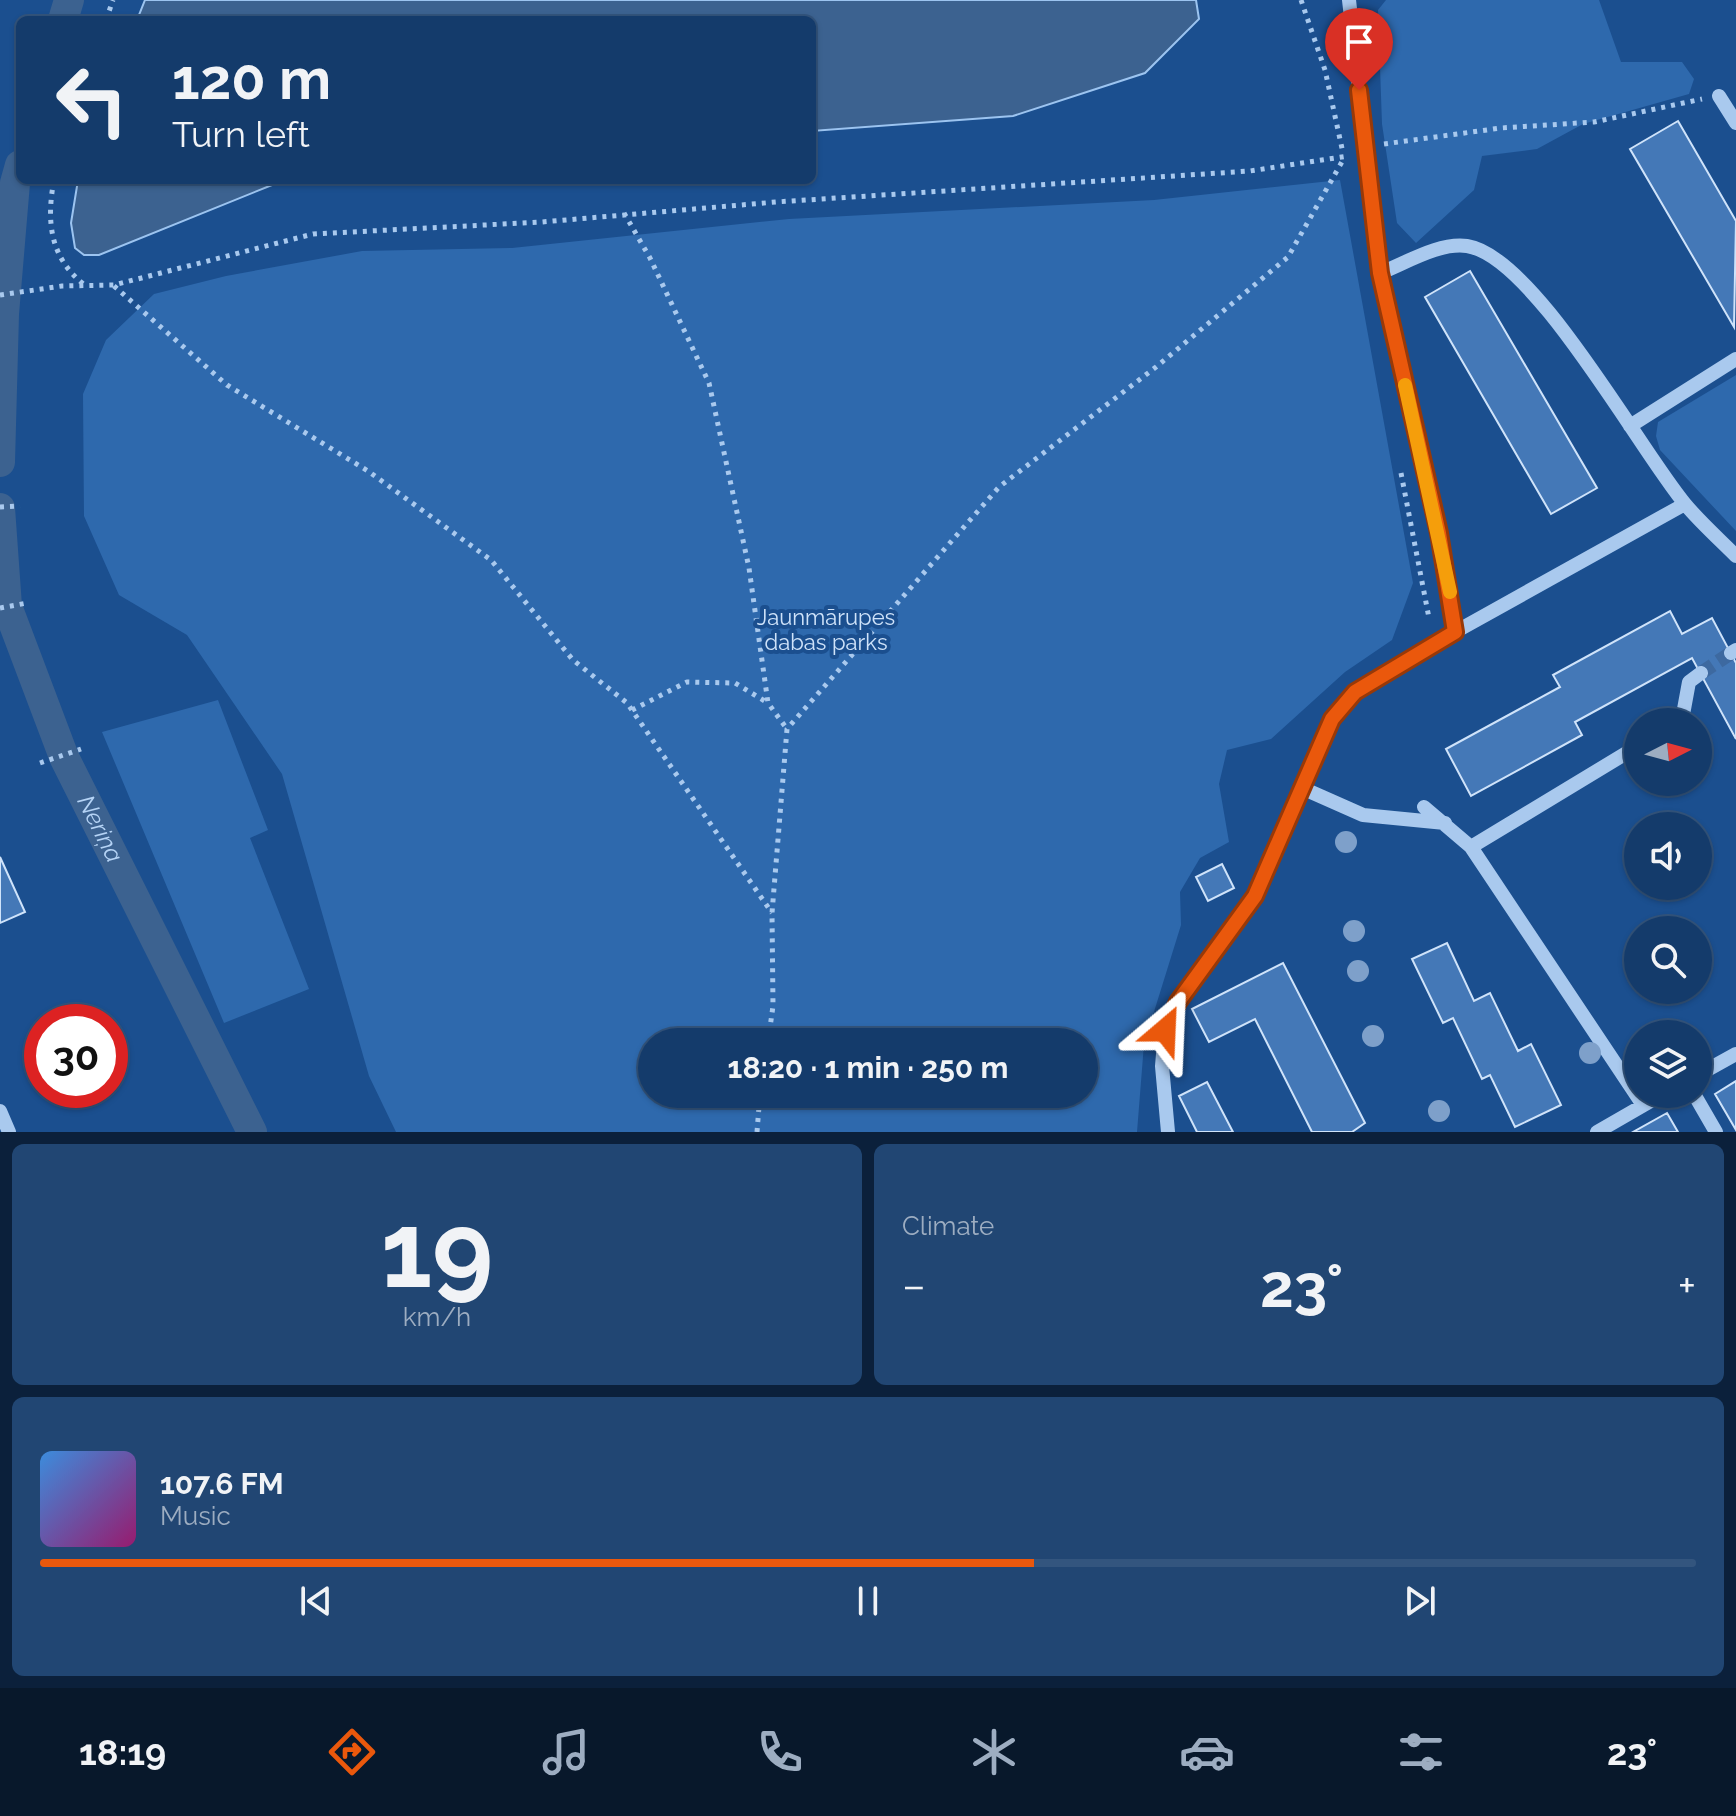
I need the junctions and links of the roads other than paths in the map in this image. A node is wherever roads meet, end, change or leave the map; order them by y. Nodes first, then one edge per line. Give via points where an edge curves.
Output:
1 (1349, 0) edge
2 (1719, 96) road end
3 (1736, 123) edge
4 (1380, 273) junction
5 (1736, 359) edge
6 (1630, 426) junction
7 (1685, 504) junction
8 (1736, 556) edge
9 (1455, 632) junction
10 (1701, 673) tunnel mouth
11 (1684, 708) edge
12 (1624, 754) edge
13 (1302, 788) junction
14 (1424, 807) dead end
15 (1445, 823) junction
16 (1471, 847) junction
17 (1736, 1054) edge
18 (1712, 1067) edge
19 (1624, 1076) edge
20 (1638, 1108) edge
21 (1702, 1108) edge
22 (0, 1111) edge
23 (9, 1132) edge
24 (1168, 1132) edge
25 (1597, 1132) edge
26 (1716, 1132) edge

1 - 4 street
2 - 3 street
4 - 6 street via 1441,248 1466,246 1487,253 1509,269 1563,332
4 - 9 street via 1439,533
5 - 6 street
6 - 7 street
7 - 8 street
7 - 9 street
9 - 13 street via 1355,692 1332,719
10 - 11 street via 1689,682
12 - 16 street
13 - 15 street via 1363,815
13 - 24 street via 1255,896 1178,1002 1165,1030 1162,1066
14 - 15 street
15 - 16 street
16 - 19 street
17 - 18 street
20 - 25 street
21 - 26 street
22 - 23 street

